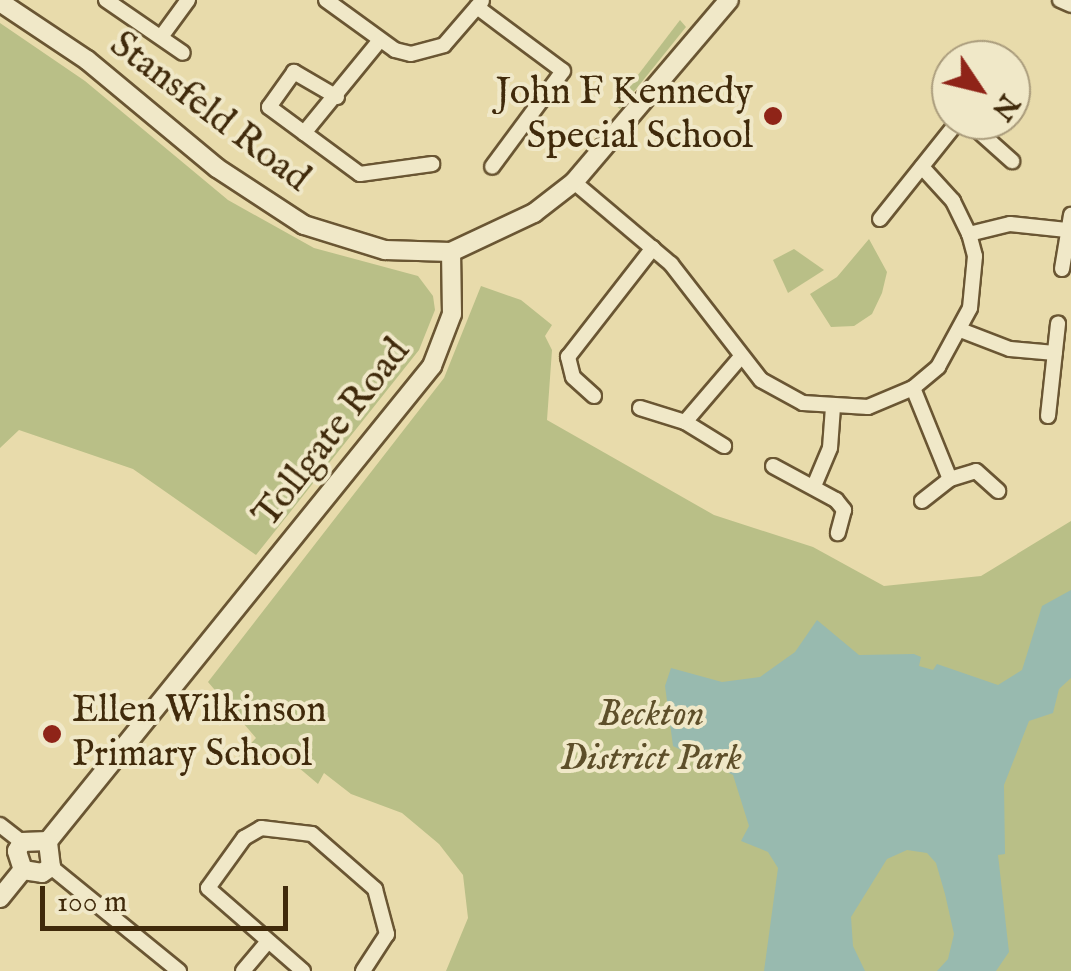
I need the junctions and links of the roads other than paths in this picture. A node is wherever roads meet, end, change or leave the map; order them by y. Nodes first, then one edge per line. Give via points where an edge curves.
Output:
1 (106, 0) edge
2 (188, 0) edge
3 (326, 0) edge
4 (729, 0) edge
5 (1060, 0) edge
6 (6, 2) edge
7 (480, 4) edge
8 (1071, 5) edge
9 (161, 38) junction
10 (380, 40) junction
11 (182, 53) dead end
12 (337, 98) junction
13 (304, 133) junction
14 (945, 140) edge
15 (986, 140) edge
16 (1012, 161) dead end
17 (432, 164) dead end
18 (492, 167) dead end
19 (922, 167) junction
20 (574, 182) junction
21 (1071, 214) edge
22 (880, 218) dead end
23 (1067, 230) junction
24 (970, 234) junction
25 (653, 248) junction
26 (451, 252) junction
27 (1062, 269) dead end
28 (1058, 324) dead end
29 (963, 331) junction
30 (1055, 353) junction
31 (740, 359) junction
32 (913, 388) junction
33 (594, 396) dead end
34 (833, 407) junction
35 (640, 408) dead end
36 (1048, 416) dead end
37 (685, 422) junction
38 (724, 446) dead end
39 (773, 466) dead end
40 (950, 478) junction
41 (814, 486) junction
42 (998, 491) dead end
43 (922, 501) dead end
44 (838, 533) dead end
45 (0, 824) edge
46 (48, 840) junction
47 (22, 842) junction
48 (51, 868) junction
49 (23, 870) junction
50 (0, 898) edge
51 (267, 942) junction
52 (179, 971) edge
53 (243, 971) edge
54 (303, 971) edge
55 (363, 971) edge

1 - 9 street
2 - 9 street
3 - 10 street
4 - 20 street
5 - 8 street
6 - 26 street, Stansfeld Road via 217,168 304,225 385,250
7 - 10 street via 457,34 428,52 395,50
7 - 18 street via 563,71
9 - 11 street
10 - 12 street
12 - 13 street
12 - 13 street via 294,72 269,107
13 - 17 street via 360,174
14 - 19 street
15 - 16 street
19 - 22 street
19 - 24 street
20 - 25 street
20 - 26 street via 534,213
21 - 23 street
23 - 24 street via 1010,224
23 - 27 street
24 - 29 street via 975,282
25 - 31 street via 687,282
25 - 33 street via 568,357 573,377
26 - 46 street, Tollgate Road via 452,314 432,366
28 - 30 street
29 - 30 street via 1010,349
29 - 32 street
30 - 36 street
31 - 34 street via 780,394
31 - 37 street
32 - 34 street via 868,407
32 - 40 street
34 - 41 street via 830,448
35 - 37 street
37 - 38 street
39 - 41 street
40 - 42 street via 976,472
40 - 43 street
41 - 44 street via 844,510
45 - 47 street
46 - 47 street
46 - 48 street via 55,858
47 - 49 street via 17,851
48 - 49 street
48 - 52 street
49 - 50 street
51 - 53 street
51 - 54 street
51 - 55 street via 208,888 244,838 278,825 312,834 376,889 387,934

